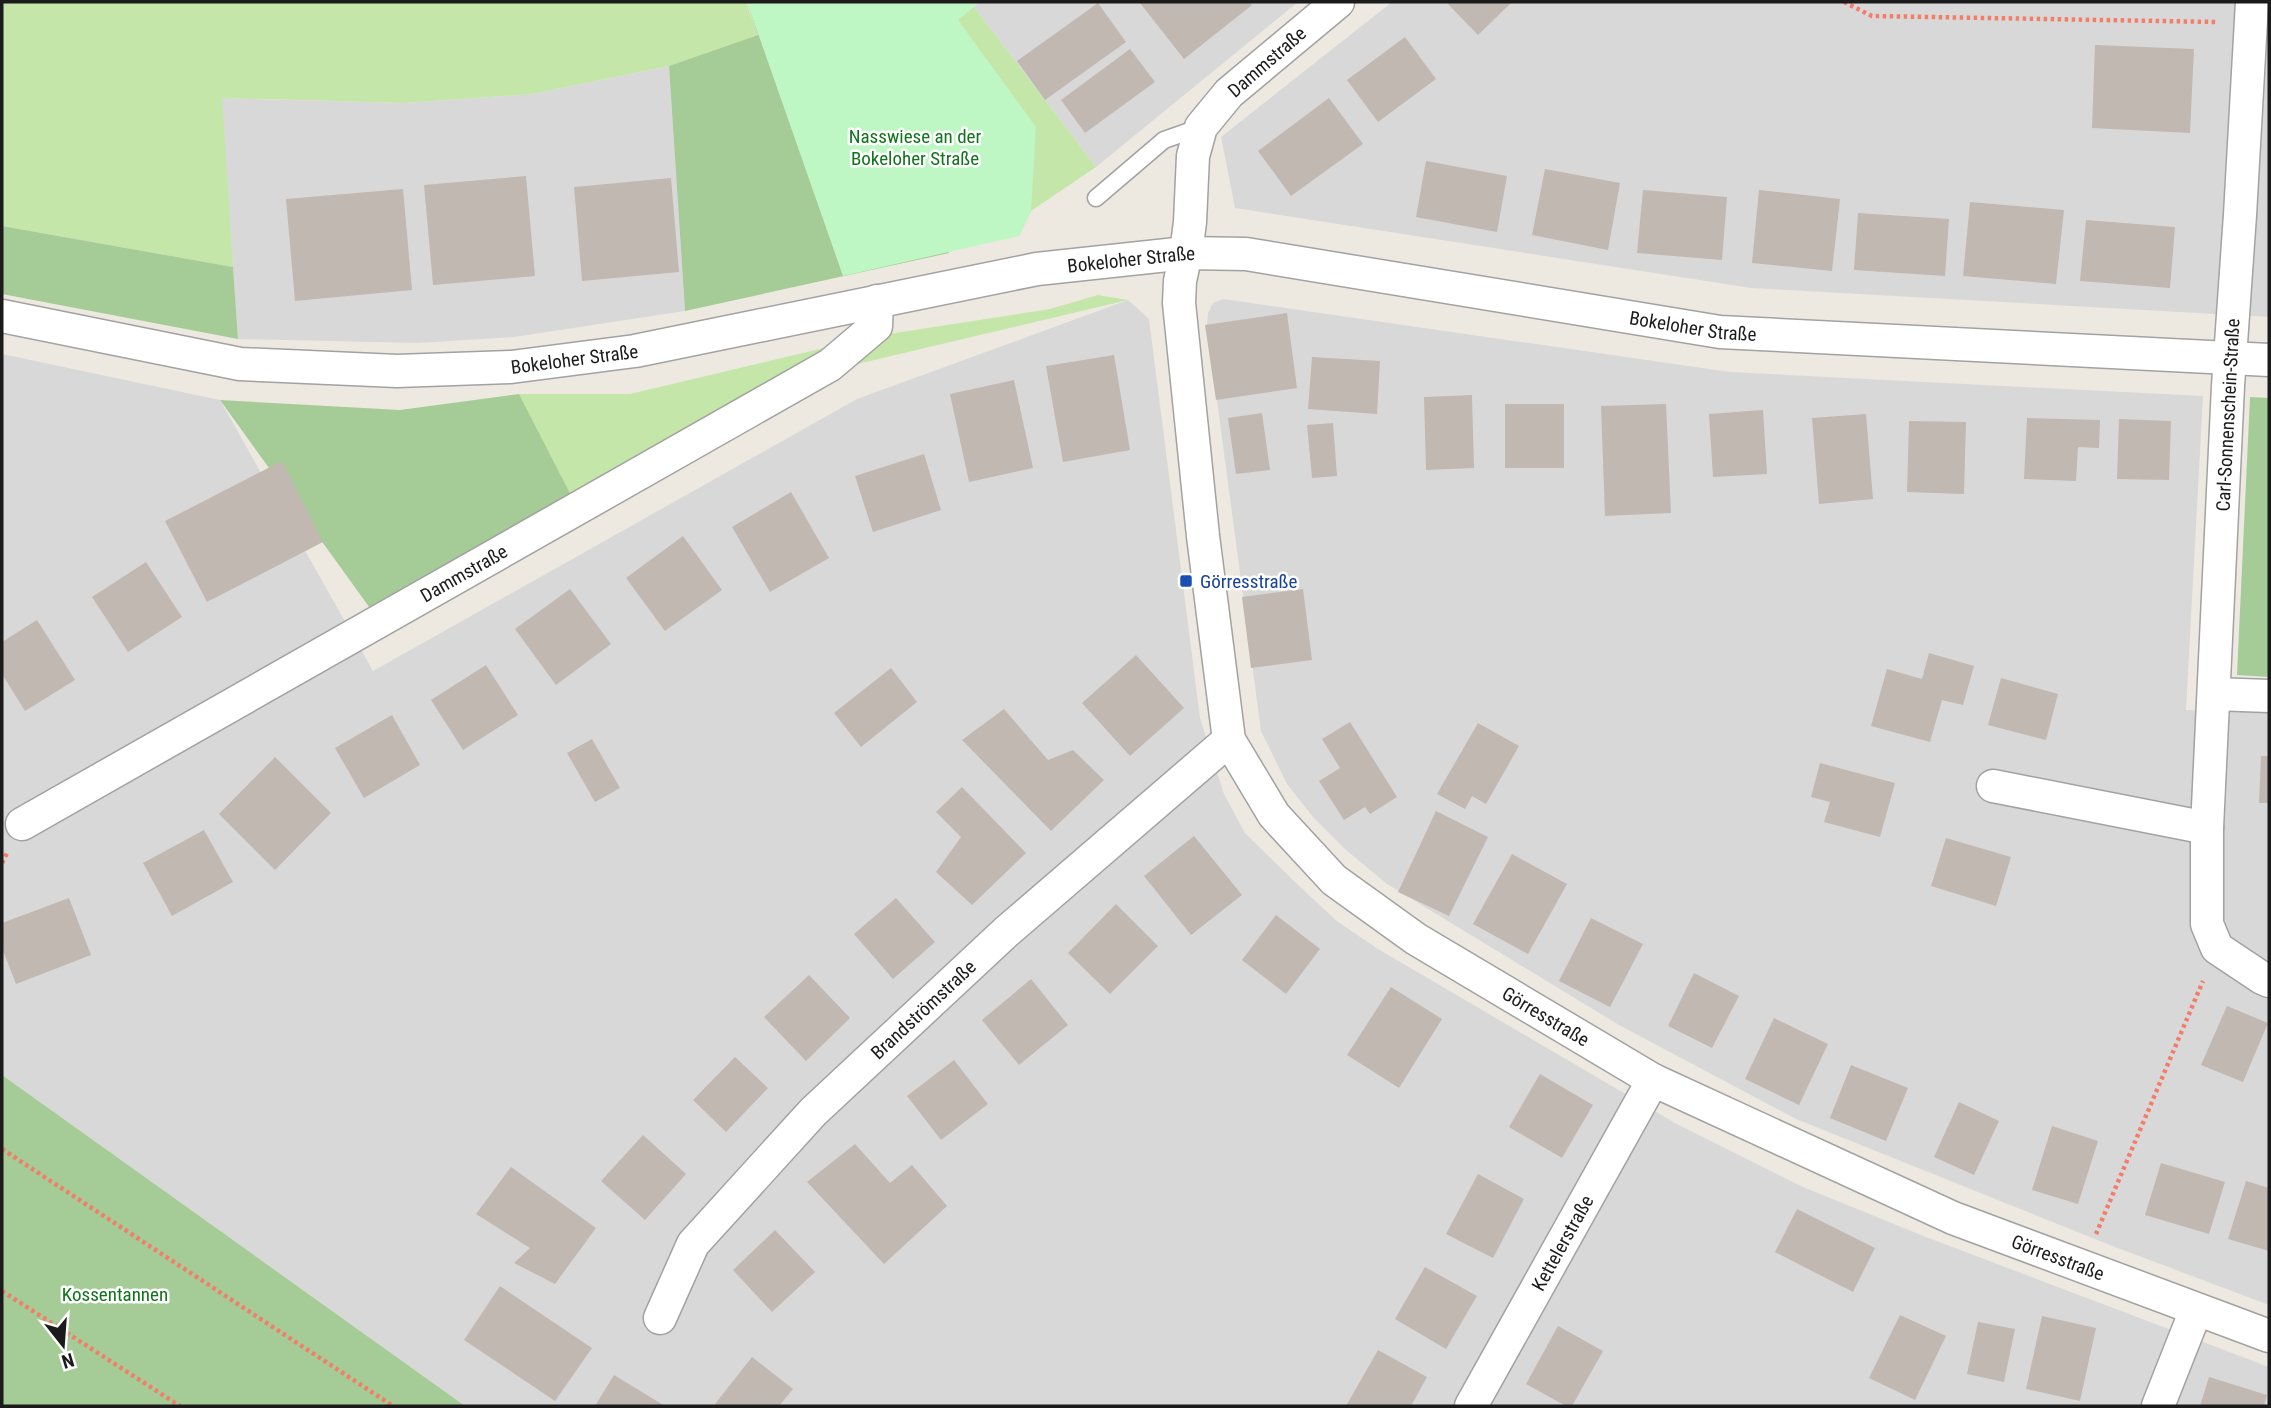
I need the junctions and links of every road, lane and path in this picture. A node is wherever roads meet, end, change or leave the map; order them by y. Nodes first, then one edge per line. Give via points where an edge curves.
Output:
1 (1338, 2) edge
2 (1844, 2) edge
3 (2251, 14) edge
4 (1201, 127) junction
5 (1096, 198) dead end
6 (1186, 253) junction
7 (877, 302) junction
8 (2, 316) edge
9 (2230, 358) junction
10 (2269, 360) edge
11 (2214, 694) junction
12 (2269, 696) edge
13 (1229, 740) junction
14 (1993, 786) dead end
15 (22, 824) dead end
16 (2207, 828) junction
17 (2217, 948) junction
18 (2269, 981) edge
19 (1653, 1080) junction
20 (2, 1149) edge
21 (2082, 1267) junction
22 (2, 1291) edge
23 (2196, 1310) junction
24 (660, 1318) dead end
25 (2269, 1336) edge
26 (180, 1406) edge
27 (393, 1406) edge
28 (1471, 1406) edge
29 (2158, 1406) edge

1 - 4 street, Dammstraße via 1229,93
2 - 3 path via 1872,16 2206,20
3 - 9 street, Carl-Sonnenschein-Straße
4 - 5 lane via 1164,140
4 - 6 street, Dammstraße via 1193,156
6 - 7 street, Bokeloher Straße via 1037,270
6 - 9 street, Bokeloher Straße via 1246,254 1720,332
6 - 13 street, Görresstraße via 1179,303
7 - 8 street, Bokeloher Straße via 635,351 510,367 397,371 240,364
7 - 15 street, Dammstraße via 876,326 830,365
9 - 10 street, Bokeloher Straße
9 - 11 street, Carl-Sonnenschein-Straße
11 - 12 street
11 - 16 street, Carl-Sonnenschein-Straße
13 - 19 street, Görresstraße via 1274,815 1334,880 1416,939
13 - 24 street, Brandströmstraße via 1006,932 813,1112 693,1244
14 - 16 street
16 - 17 street, Carl-Sonnenschein-Straße via 2207,924
17 - 18 street
17 - 21 path
19 - 21 street, Görresstraße via 1953,1218
19 - 28 street, Kettelerstraße
20 - 27 path
21 - 23 street, Görresstraße
22 - 26 path
23 - 25 street, Görresstraße
23 - 29 street

